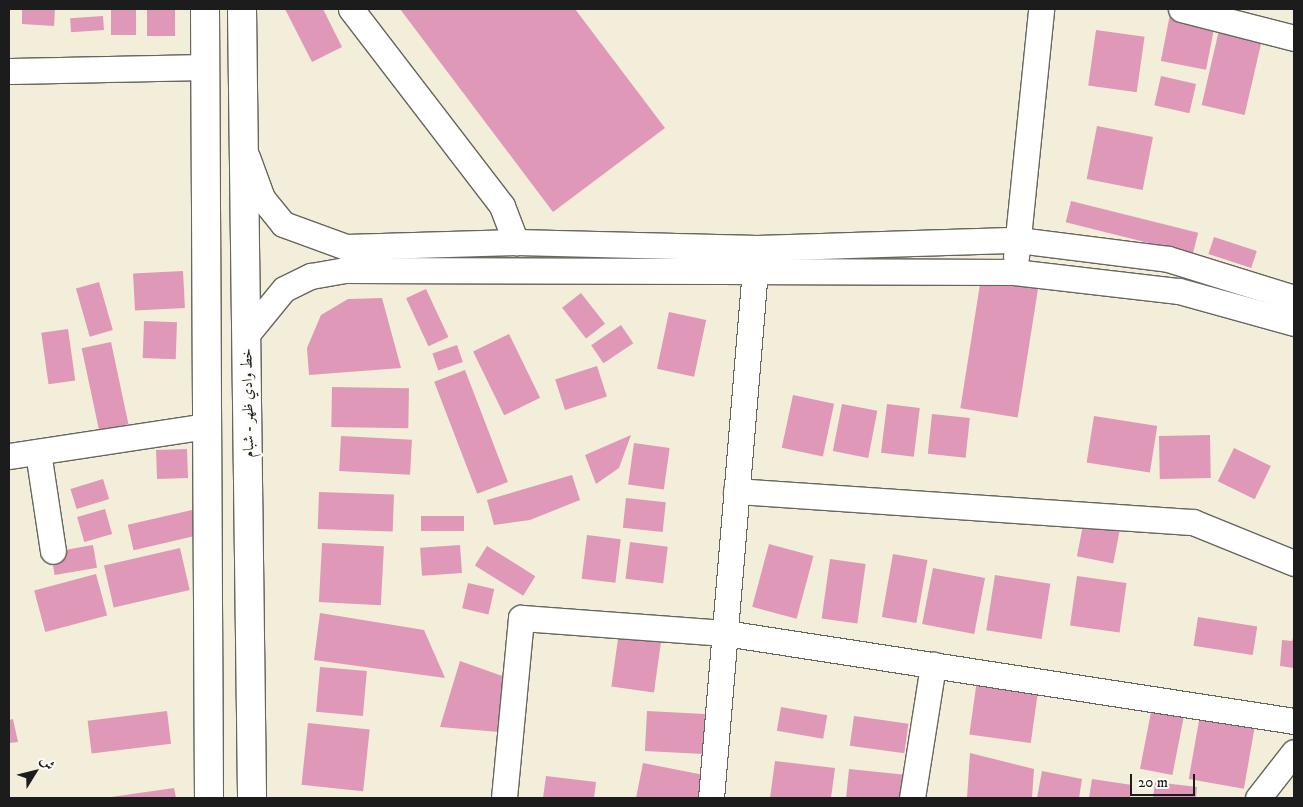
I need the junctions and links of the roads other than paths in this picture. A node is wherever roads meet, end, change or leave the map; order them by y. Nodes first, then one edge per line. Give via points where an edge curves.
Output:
1 (205, 9) edge
2 (242, 9) edge
3 (351, 9) edge
4 (1041, 9) edge
5 (1181, 9) edge
6 (1294, 38) edge
7 (206, 67) junction
8 (9, 71) edge
9 (243, 147) junction
10 (1018, 240) junction
11 (516, 242) junction
12 (757, 248) junction
13 (1014, 272) junction
14 (754, 273) junction
15 (207, 276) junction
16 (246, 276) junction
17 (1294, 298) edge
18 (1294, 323) edge
19 (247, 334) junction
20 (207, 426) junction
21 (38, 452) junction
22 (9, 456) edge
23 (736, 491) junction
24 (53, 551) dead end
25 (1294, 563) edge
26 (725, 633) junction
27 (933, 665) junction
28 (252, 689) junction
29 (209, 691) junction
30 (1294, 721) edge
31 (1294, 752) edge
32 (209, 798) edge
33 (252, 798) edge
34 (504, 798) edge
35 (712, 798) edge
36 (912, 798) edge
37 (1258, 798) edge

1 - 7 main road
2 - 9 main road, خط وادي ظهر - شبام
3 - 11 street via 502,206
4 - 10 street
5 - 6 street
7 - 8 street
7 - 15 main road
9 - 11 street via 262,198 283,224 300,232 346,247
9 - 16 main road, خط وادي ظهر - شبام
10 - 12 street
10 - 13 street
10 - 17 street via 1168,259
11 - 12 street
12 - 14 street
13 - 14 street
13 - 18 street via 1179,291
14 - 19 street via 346,270 311,276 284,290
14 - 23 street
15 - 16 main road
15 - 20 main road
16 - 19 main road, خط وادي ظهر - شبام
19 - 28 main road, خط وادي ظهر - شبام
20 - 21 street
20 - 29 main road
21 - 22 street
21 - 24 street
23 - 25 street via 1193,522
23 - 26 street
26 - 27 street
26 - 34 street via 521,618
26 - 35 street
27 - 30 street
27 - 36 street
28 - 29 main road
28 - 33 main road, خط وادي ظهر - شبام
29 - 32 main road
31 - 37 street

